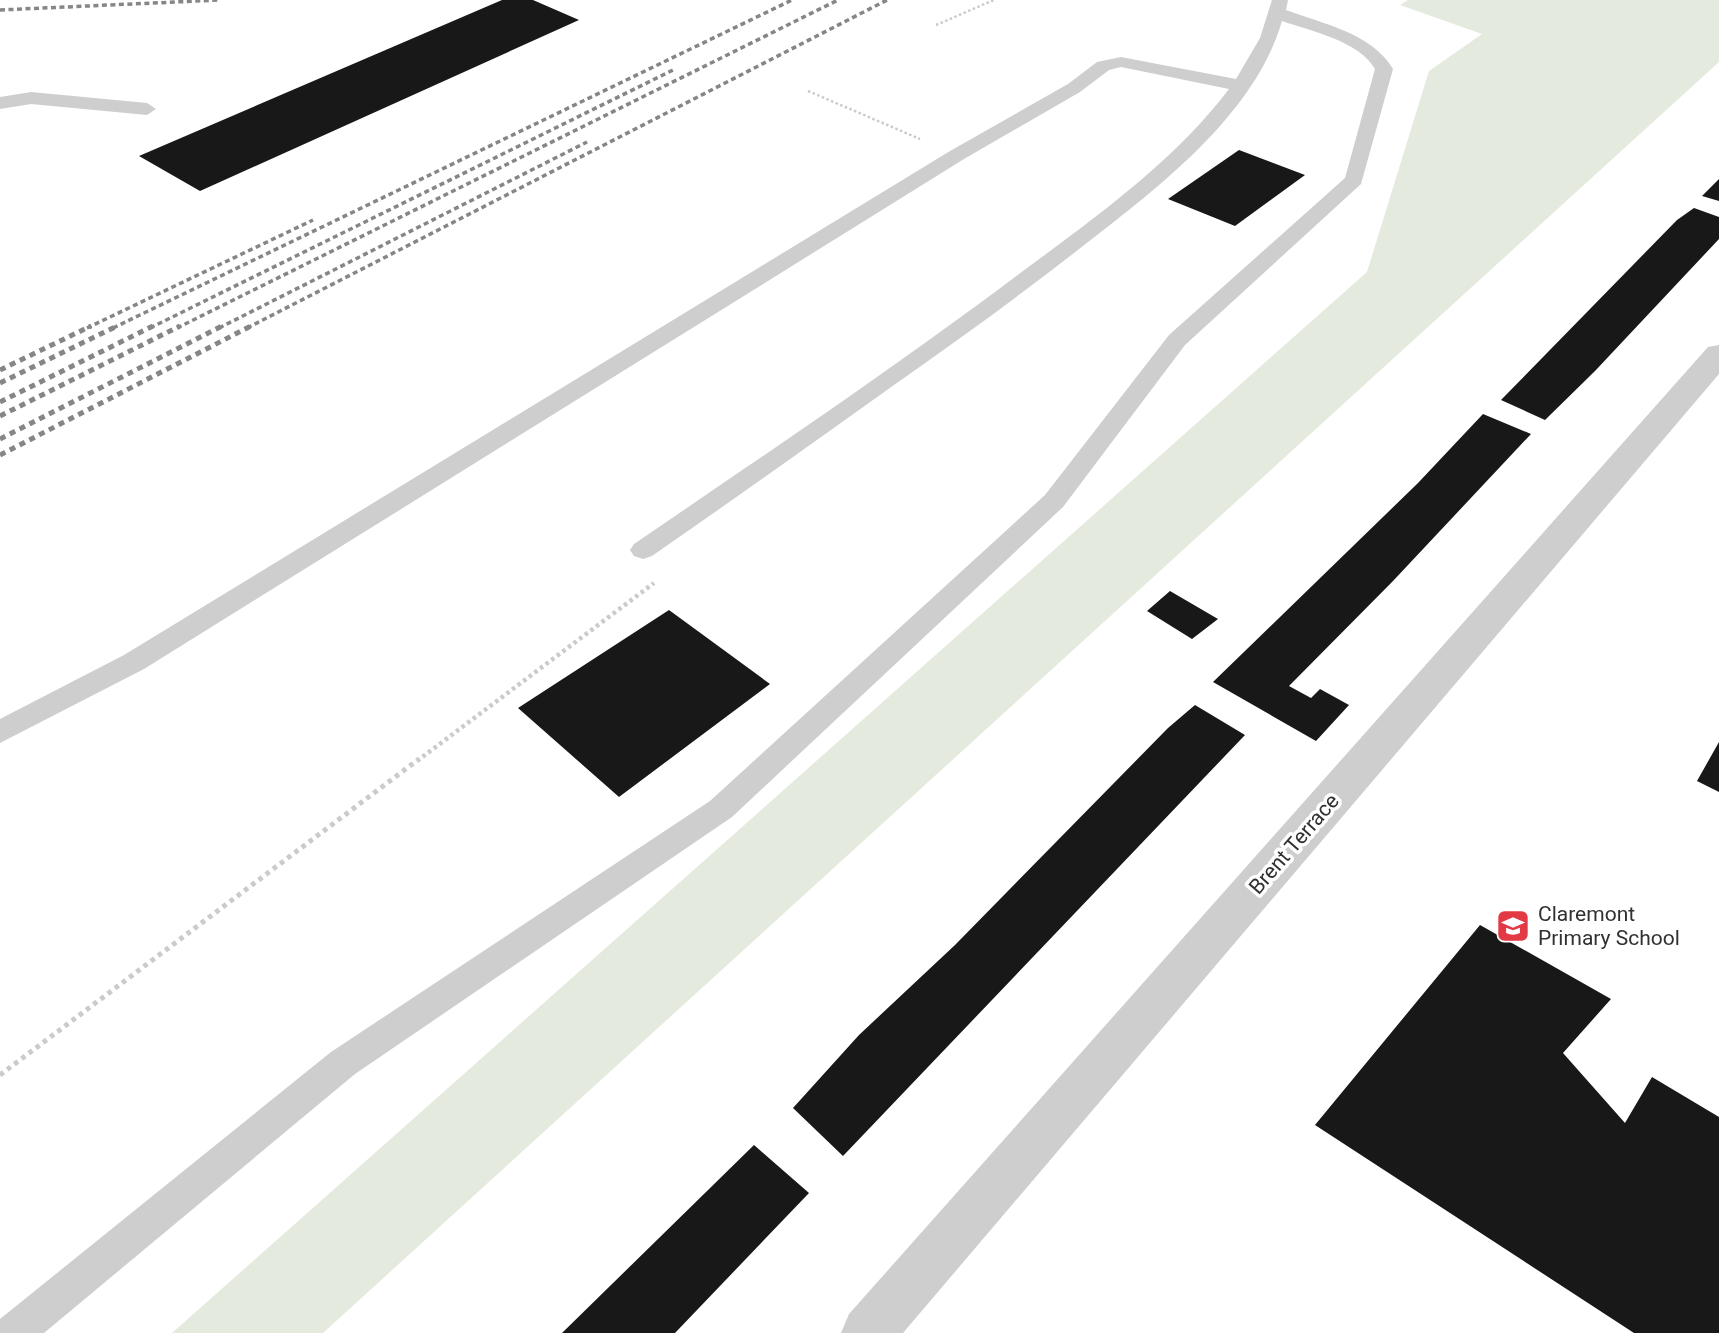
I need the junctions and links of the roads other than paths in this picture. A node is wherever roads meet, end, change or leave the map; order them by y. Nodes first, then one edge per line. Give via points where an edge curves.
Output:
1 (1279, 7) edge
2 (1241, 86) junction
3 (0, 103) edge
4 (147, 109) dead end
5 (1719, 354) edge
6 (643, 550) road end
7 (0, 732) edge
8 (14, 1333) edge
9 (868, 1333) edge

1 - 2 lane via 1266,46
1 - 8 lane via 1372,51 1382,62 1354,180 1177,340 1054,501 721,809 343,1063
2 - 6 lane via 1195,140 1135,196 981,314
2 - 7 lane via 1121,62 1103,66 1074,88 957,155 134,662
3 - 4 lane via 31,98
5 - 9 street, Brent Terrace

